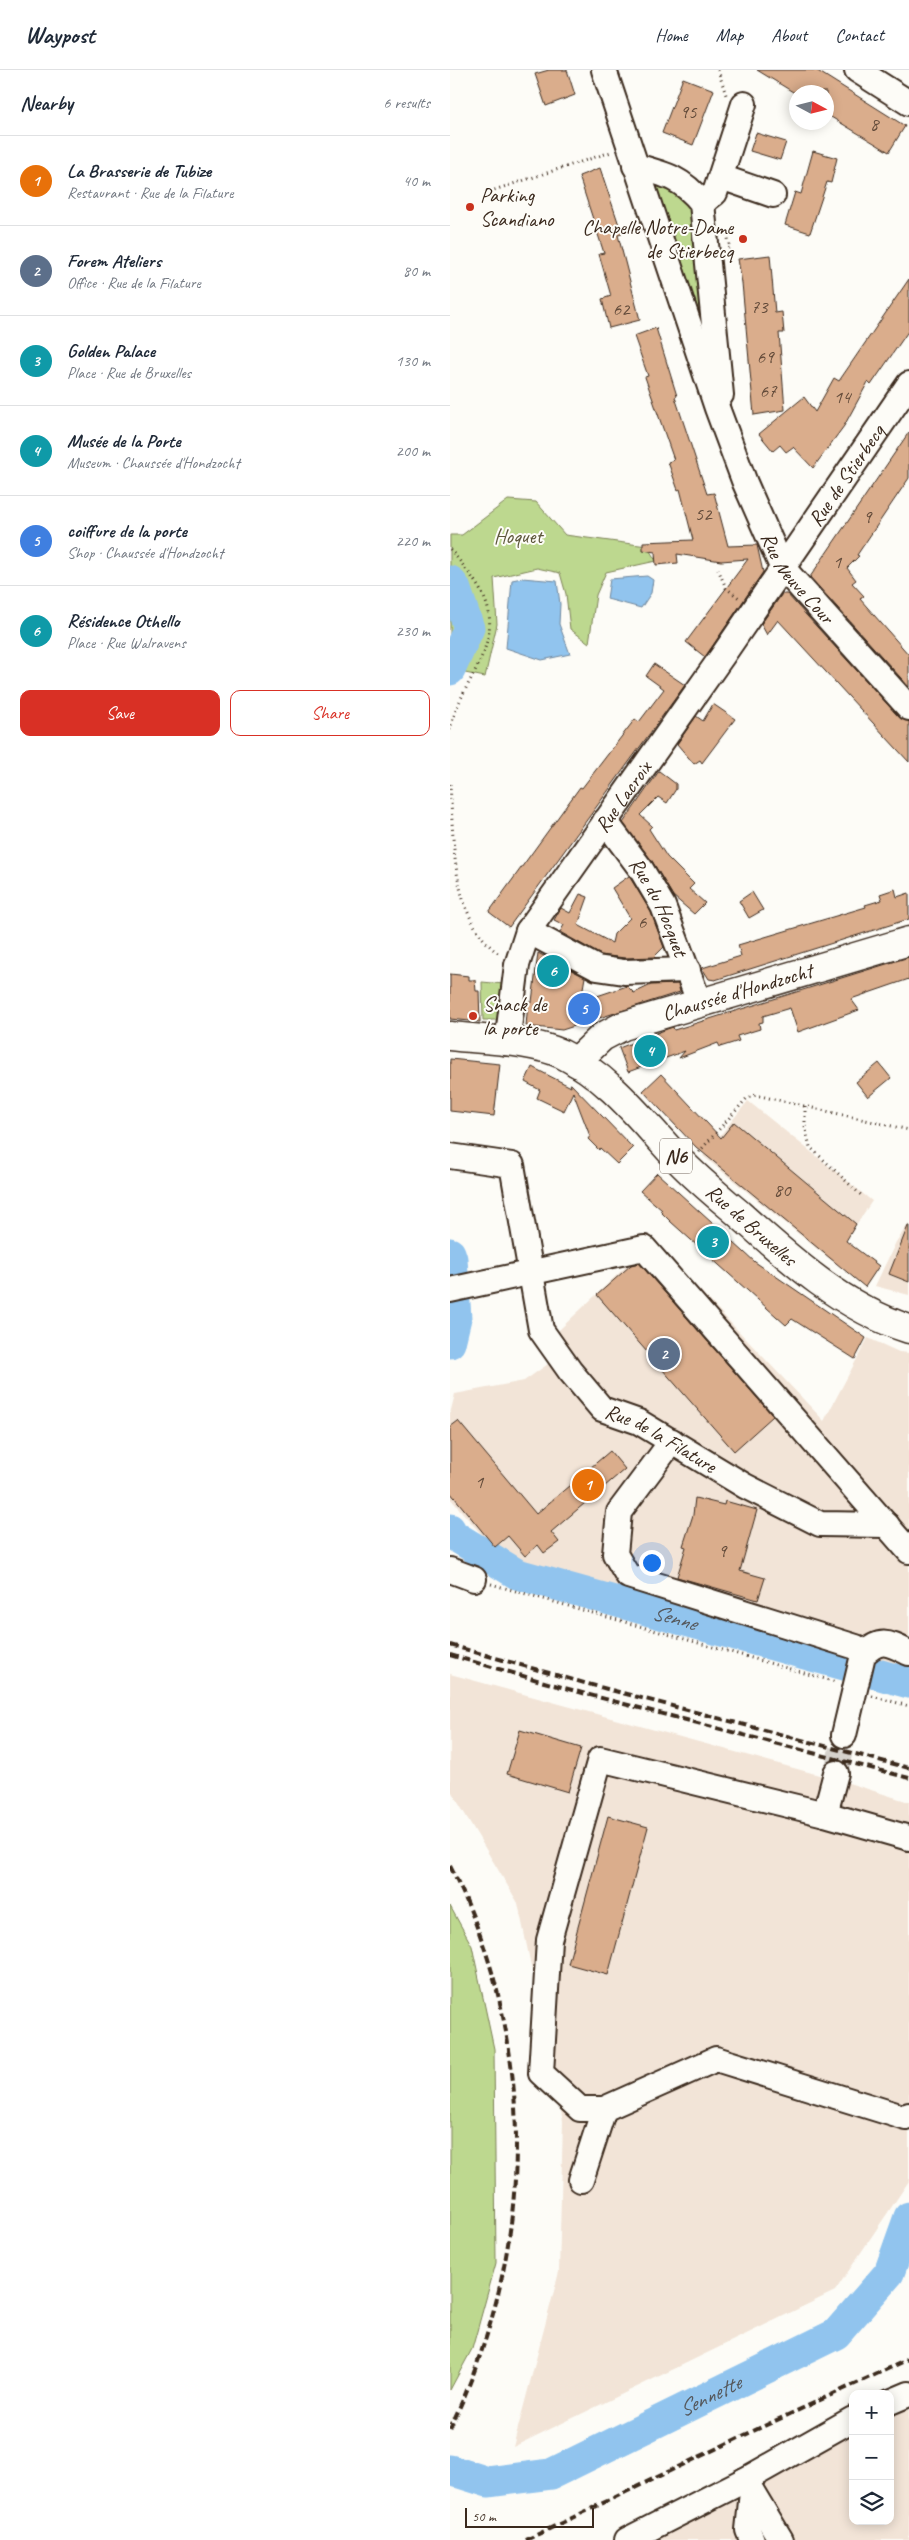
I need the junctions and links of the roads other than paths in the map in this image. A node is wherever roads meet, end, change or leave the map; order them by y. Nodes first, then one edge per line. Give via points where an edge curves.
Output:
1 (604, 70) edge
2 (857, 70) edge
3 (909, 103) edge
4 (744, 104) dead end
5 (632, 157) junction
6 (721, 178) junction
7 (773, 195) dead end
8 (702, 203) junction
9 (909, 384) edge
10 (723, 426) junction
11 (782, 567) junction
12 (909, 708) edge
13 (605, 822) junction
14 (528, 931) junction
15 (909, 941) edge
16 (688, 970) junction
17 (699, 1002) junction
18 (450, 1036) edge
19 (507, 1043) junction
20 (576, 1062) junction
21 (450, 1156) edge
22 (533, 1274) junction
23 (450, 1290) edge
24 (909, 1329) edge
25 (672, 1441) junction
26 (887, 1525) junction
27 (909, 1551) edge
28 (450, 1570) edge
29 (474, 1579) road end
30 (860, 1651) junction
31 (909, 1653) edge
32 (844, 1735) tunnel mouth
33 (836, 1773) tunnel mouth
34 (825, 1814) junction
35 (909, 1838) edge
36 (604, 2109) junction
37 (909, 2115) edge
38 (581, 2180) dead end
39 (909, 2394) edge
40 (894, 2400) edge
41 (849, 2422) edge
42 (749, 2486) junction
43 (627, 2540) edge
44 (752, 2540) edge
45 (780, 2540) edge

1 - 5 street, Rue Neuve Cour
2 - 3 street
4 - 6 street
5 - 8 street via 690,188
5 - 10 street, Rue Neuve Cour
6 - 7 street
6 - 8 street via 716,193
8 - 10 street, Rue Neuve Cour
9 - 11 street, Rue de Stierbecq
10 - 11 street, Rue Neuve Cour
11 - 12 street, Rue Neuve Cour
11 - 13 street, Rue Lacroix
13 - 14 street, Rue Lacroix
13 - 16 street, Rue du Hocquet via 663,906
14 - 16 street via 597,968 624,972
14 - 19 street, Rue Lacroix via 517,965
15 - 17 main road, Chaussée d'Hondzocht
16 - 17 street, Rue du Hocquet
17 - 20 main road, Chaussée d'Hondzocht via 623,1026 602,1037
18 - 19 main road, Rue de Bruxelles / N6
19 - 20 main road, Rue de Bruxelles / N6 via 542,1048
20 - 24 main road, Rue de Bruxelles / N6 via 594,1072 686,1167 823,1285 872,1314
21 - 22 street, Rue de la Filature via 512,1165
22 - 23 street
22 - 25 street, Rue de la Filature via 541,1330 570,1371 602,1409 639,1422
22 - 26 street via 644,1248
25 - 26 street, Rue de la Filature via 746,1486 820,1524
25 - 30 street via 619,1512 615,1554 628,1576
26 - 27 street
28 - 29 street
30 - 31 street via 872,1644 888,1643
30 - 32 street
33 - 34 street
34 - 35 street
34 - 36 street via 600,1759 549,1940 541,2073 580,2109
36 - 37 street via 716,2059 906,2118
36 - 38 street
39 - 40 street
41 - 42 street
42 - 43 street
42 - 44 street via 748,2530
42 - 45 street

